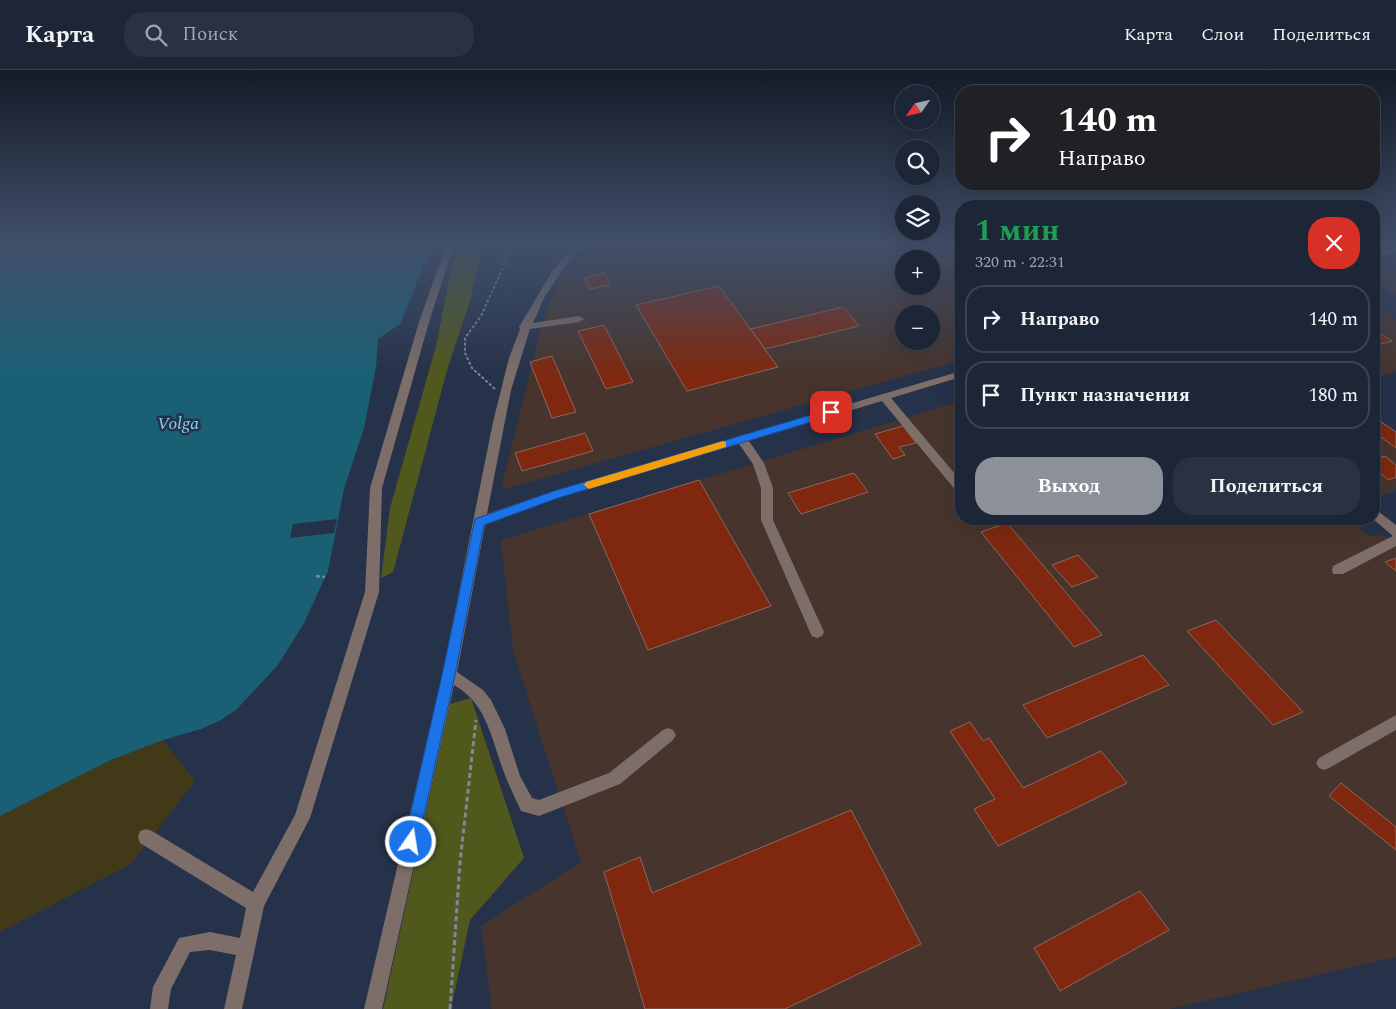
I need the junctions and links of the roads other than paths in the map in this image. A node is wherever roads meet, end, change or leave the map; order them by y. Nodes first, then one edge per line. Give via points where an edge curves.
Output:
1 (435, 289) edge
2 (544, 289) edge
3 (579, 319) dead end
4 (524, 327) junction
5 (955, 376) edge
6 (884, 397) junction
7 (742, 438) junction
8 (955, 482) edge
9 (1380, 518) edge
10 (479, 522) junction
11 (1396, 532) edge
12 (1396, 540) edge
13 (1338, 570) dead end
14 (817, 632) dead end
15 (449, 675) junction
16 (1396, 722) edge
17 (668, 735) dead end
18 (1324, 763) dead end
19 (146, 837) dead end
20 (256, 904) junction
21 (247, 948) junction
22 (159, 1009) edge
23 (232, 1009) edge
24 (373, 1009) edge

1 - 20 street via 376,488 372,592 302,818
2 - 4 street
3 - 4 street
4 - 10 street via 504,393
5 - 6 street
6 - 7 street
6 - 8 street
7 - 10 street via 554,495
7 - 14 street via 758,462 767,488 766,520
9 - 11 street
10 - 15 street
12 - 13 street
15 - 17 street via 479,694 494,719 512,774 527,805 539,808 614,779
15 - 24 street
16 - 18 street
19 - 20 street
20 - 21 street
21 - 22 street via 210,941 185,944 162,987
21 - 23 street

